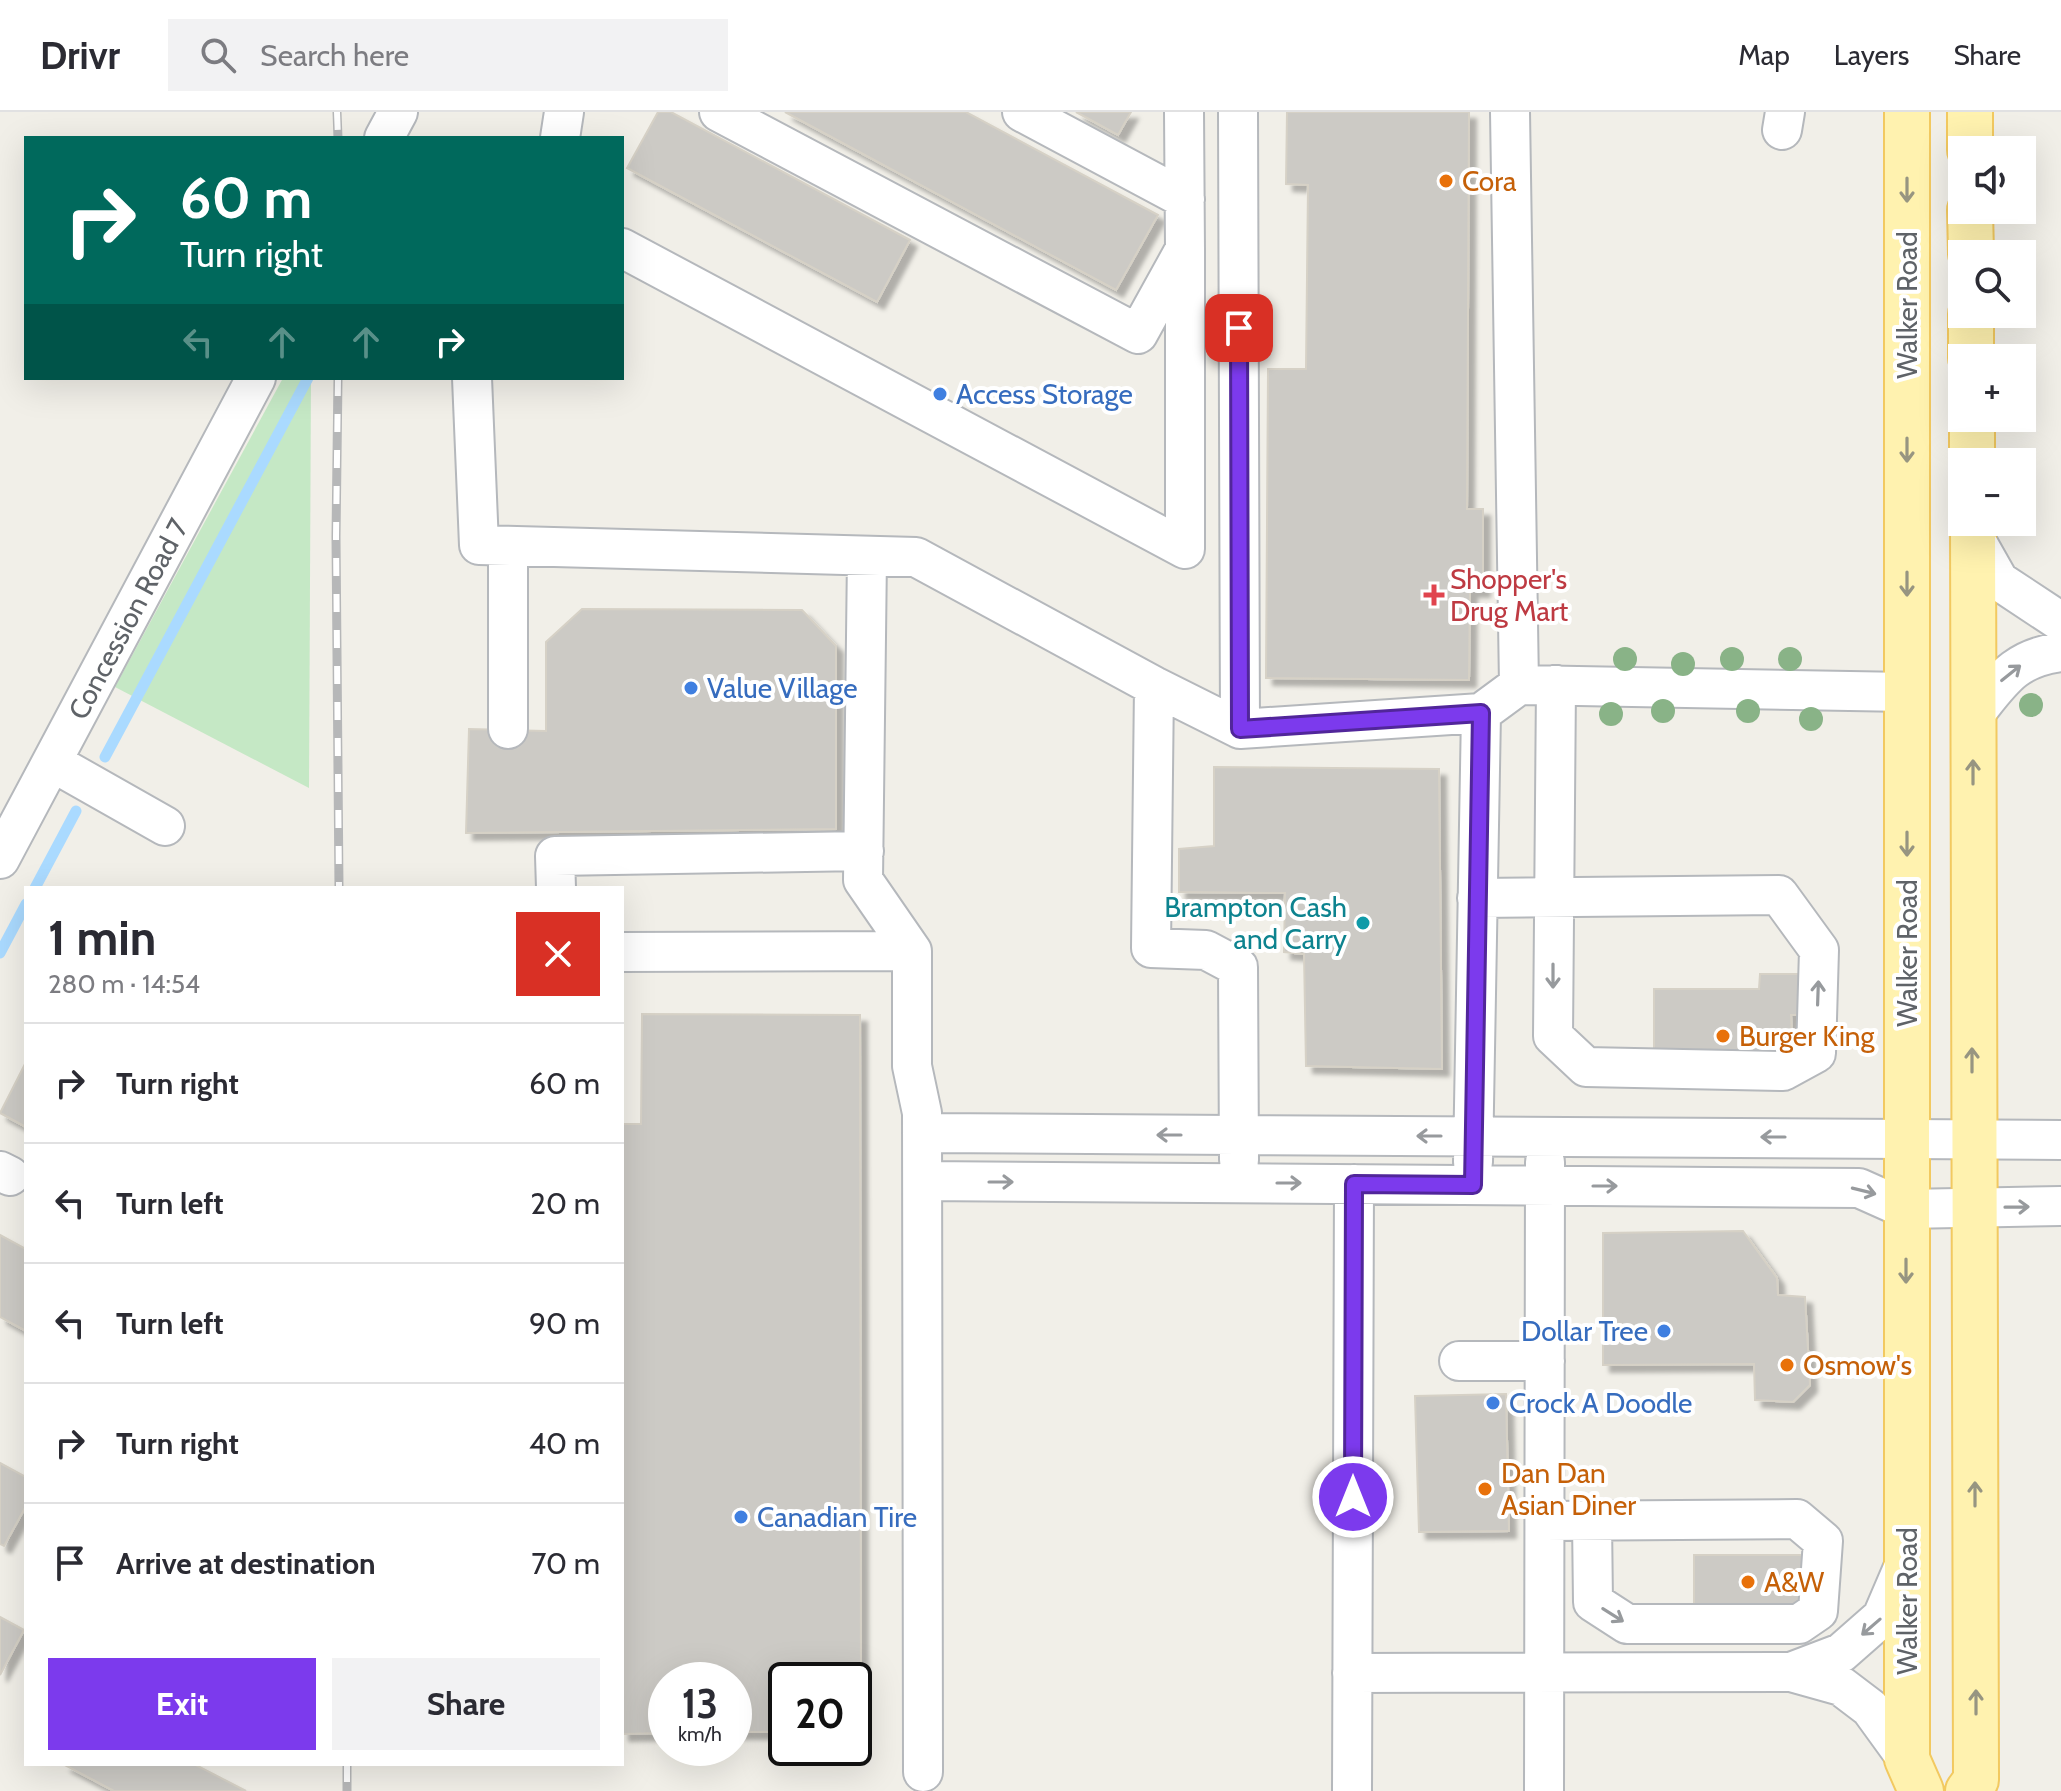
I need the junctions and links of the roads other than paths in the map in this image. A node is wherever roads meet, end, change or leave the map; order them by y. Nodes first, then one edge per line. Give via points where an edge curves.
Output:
1 (398, 112) edge
2 (564, 112) edge
3 (719, 112) edge
4 (1022, 112) edge
5 (1184, 112) edge
6 (1238, 112) edge
7 (1510, 112) edge
8 (1907, 112) edge
9 (1970, 112) edge
10 (385, 136) edge
11 (560, 136) edge
12 (1970, 136) edge
13 (1185, 199) junction
14 (624, 249) edge
15 (1185, 249) junction
16 (255, 380) edge
17 (472, 380) edge
18 (1973, 536) edge
19 (1976, 536) edge
20 (508, 546) junction
21 (867, 556) junction
22 (2061, 622) edge
23 (2061, 652) edge
24 (1537, 685) junction
25 (1154, 686) junction
26 (1907, 692) junction
27 (1481, 713) junction
28 (1974, 715) junction
29 (508, 729) dead end
30 (1240, 729) junction
31 (52, 762) junction
32 (165, 826) dead end
33 (864, 851) junction
34 (0, 859) edge
35 (556, 886) edge
36 (1477, 898) junction
37 (1553, 898) junction
38 (912, 951) junction
39 (624, 952) edge
40 (922, 1133) junction
41 (1239, 1135) junction
42 (1474, 1136) junction
43 (1545, 1136) junction
44 (1907, 1137) junction
45 (1972, 1138) junction
46 (2061, 1140) edge
47 (923, 1181) junction
48 (1239, 1183) junction
49 (1354, 1184) junction
50 (1473, 1185) junction
51 (1545, 1186) junction
52 (2061, 1206) edge
53 (1973, 1207) junction
54 (1906, 1209) junction
55 (1459, 1361) dead end
56 (1545, 1361) junction
57 (1545, 1521) junction
58 (1592, 1521) junction
59 (1906, 1559) junction
60 (1544, 1672) junction
61 (1791, 1672) junction
62 (1352, 1673) junction
63 (923, 1772) dead end
64 (1914, 1775) edge
65 (1352, 1791) edge
66 (1544, 1791) edge
67 (1968, 1791) edge

1 - 10 street
2 - 11 street
3 - 15 street via 1138,334
4 - 13 street
5 - 13 street
6 - 30 street
7 - 24 street
8 -> 26 main road, Walker Road
9 - 12 main road
13 - 15 street
14 - 15 street via 1185,549
16 - 31 street, Concession Road 7
17 - 20 street via 479,545
18 - 28 main road
19 - 22 street via 1999,581
20 - 21 street
20 - 29 street
21 - 25 street via 916,557
21 - 33 street
28 -> 23 street via 2007,673 2037,655
24 - 26 street
24 - 27 street
24 - 37 street
25 - 30 street
25 - 41 street via 1151,948 1206,950 1238,967
26 -> 44 main road, Walker Road
27 - 30 street
27 - 36 street
45 -> 28 main road
31 - 32 street
31 - 34 street, Concession Road 7
33 - 35 street via 555,856
33 - 38 street via 863,880
36 - 37 street
36 - 42 street
37 -> 37 street via 1553,1036 1586,1067 1783,1071 1816,1053 1819,950 1779,895
38 - 39 street
38 - 40 street via 912,1066
41 -> 40 street
40 - 47 street
42 -> 41 street
41 - 48 street
42 - 43 street
42 - 50 street
44 -> 43 street
43 - 51 street
44 - 45 street
44 - 54 main road, Walker Road
45 - 46 street
45 - 53 main road
47 -> 48 street
47 - 63 street
48 -> 49 street
49 - 50 street
49 - 62 street
50 - 51 street
51 -> 54 street via 1859,1188
51 - 56 street
53 -> 52 street
53 - 54 street
67 -> 53 main road via 1976,1780
54 -> 59 main road, Walker Road
55 - 56 street
56 - 57 street
57 - 58 street
57 - 60 street
58 -> 58 street via 1593,1602 1627,1624 1799,1624 1818,1611 1823,1541 1797,1519
59 -> 61 street via 1882,1617 1841,1653
59 - 64 main road, Walker Road
60 - 61 street
60 - 62 street
60 - 66 street
61 - 64 street via 1841,1686 1870,1708
62 - 65 street

